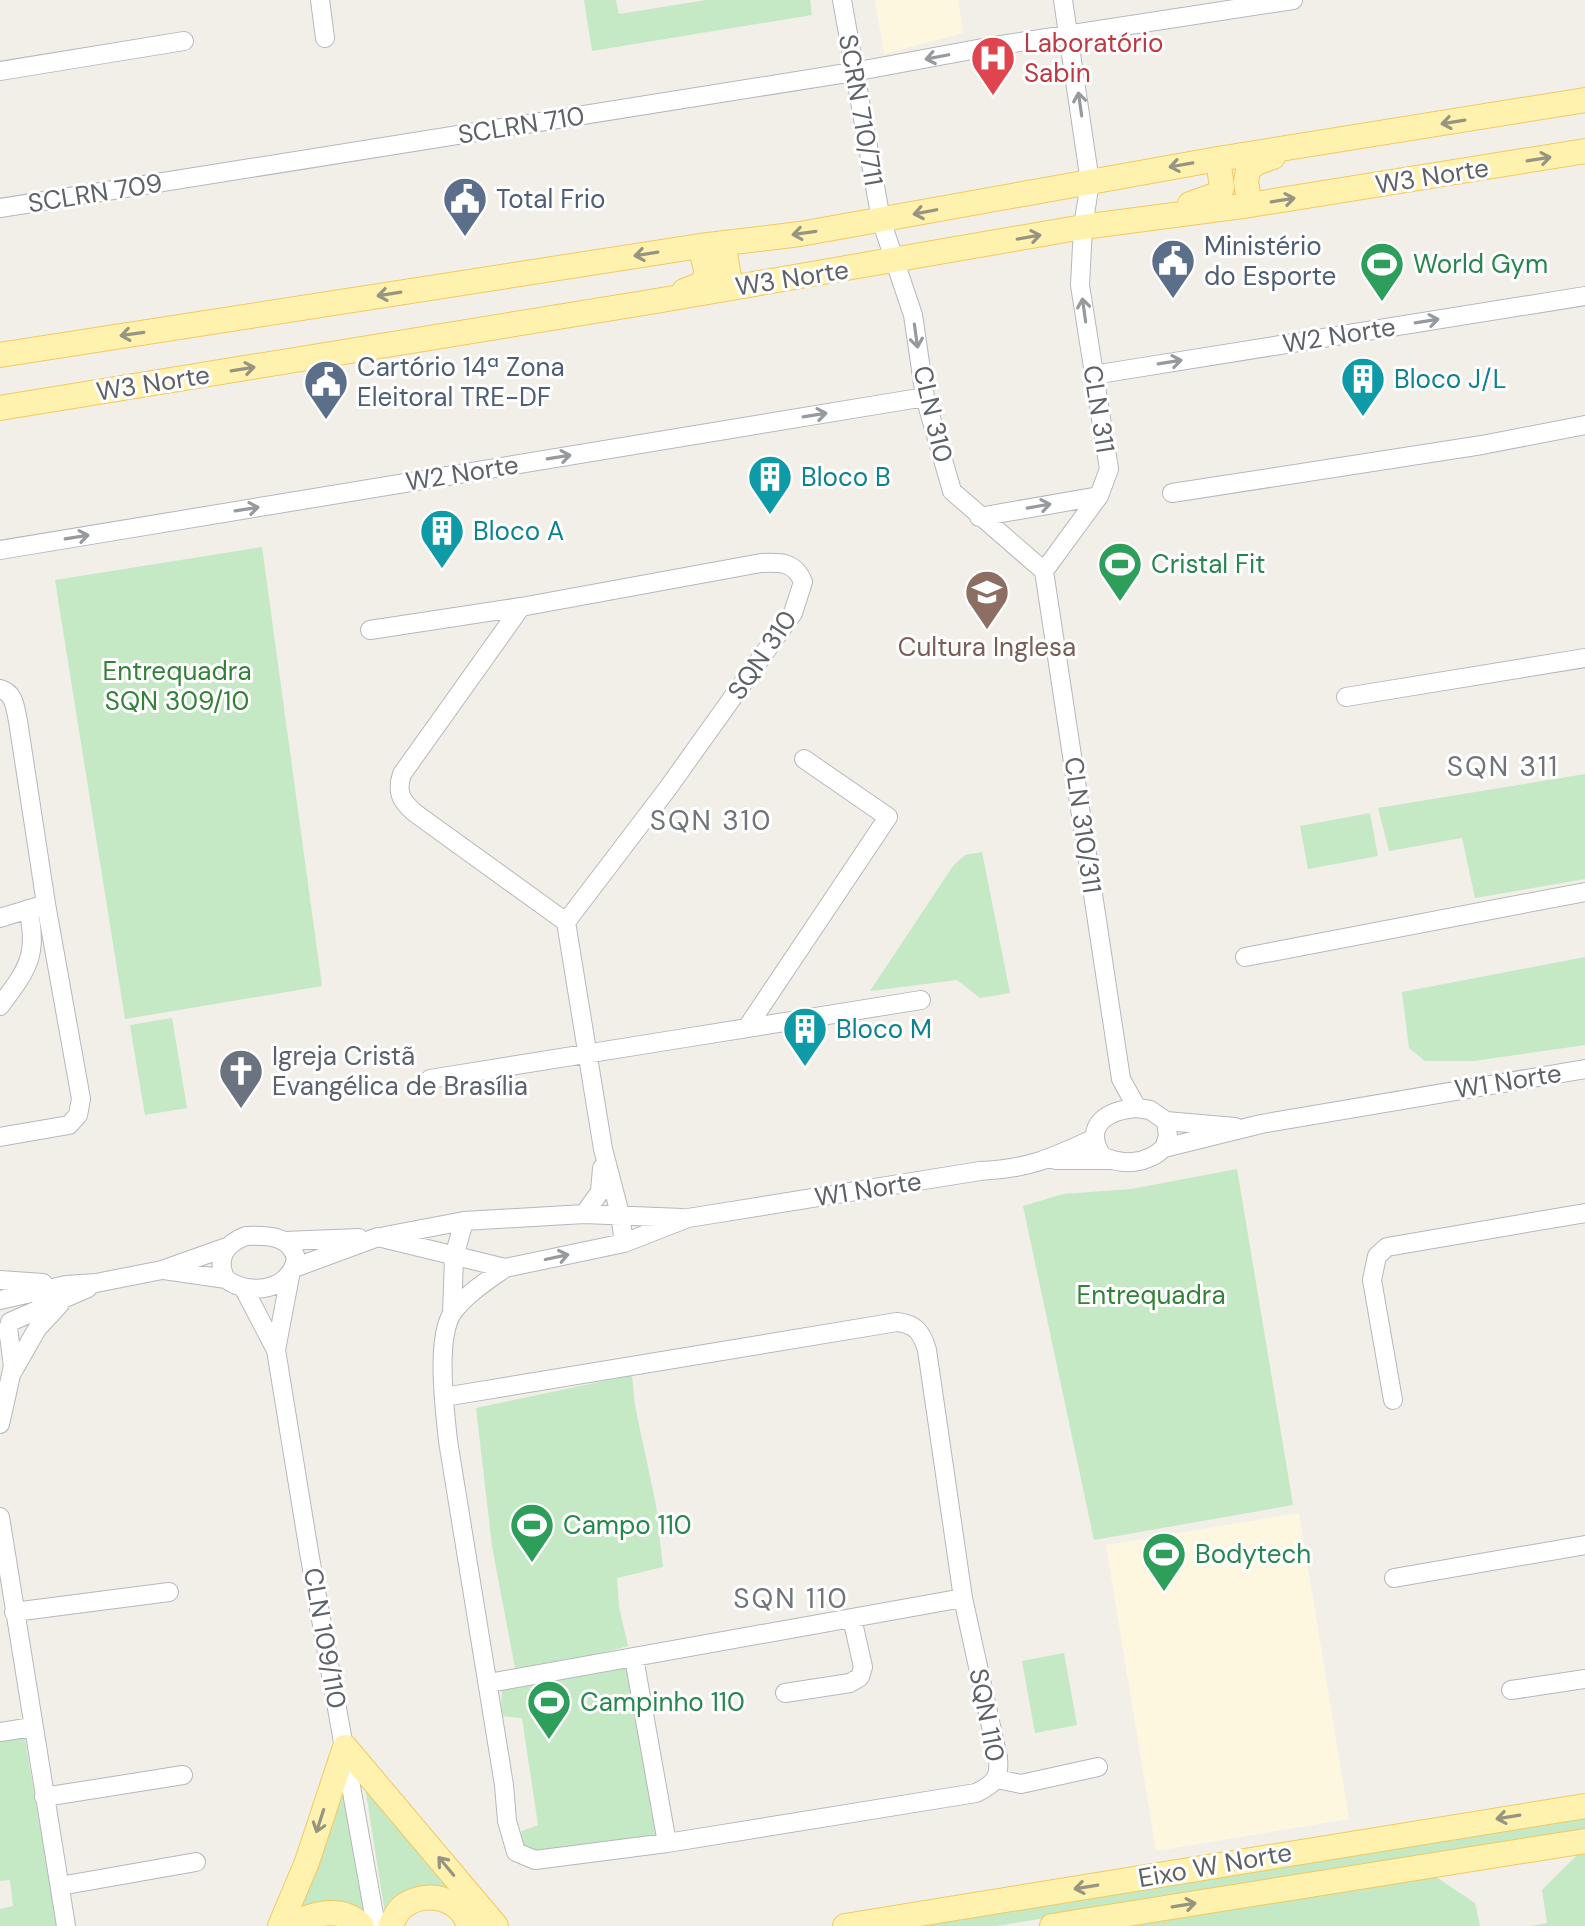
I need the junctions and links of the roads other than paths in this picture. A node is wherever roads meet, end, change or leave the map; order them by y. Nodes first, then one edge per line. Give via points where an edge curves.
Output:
1 (320, 0) edge
2 (842, 0) edge
3 (1063, 0) edge
4 (1293, 0) edge
5 (1069, 34) junction
6 (325, 38) dead end
7 (184, 41) dead end
8 (0, 71) edge
9 (853, 72) junction
10 (1585, 100) edge
11 (1313, 145) junction
12 (1585, 151) edge
13 (1218, 159) junction
14 (189, 177) joint
15 (1090, 182) junction
16 (1250, 205) junction
17 (0, 208) edge
18 (1150, 219) junction
19 (881, 220) junction
20 (1083, 227) junction
21 (711, 244) junction
22 (897, 261) junction
23 (731, 288) junction
24 (1585, 296) edge
25 (656, 301) junction
26 (0, 355) edge
27 (1093, 375) junction
28 (925, 397) junction
29 (0, 408) edge
30 (1585, 425) edge
31 (1172, 493) dead end
32 (1099, 496) junction
33 (979, 517) junction
34 (0, 550) edge
35 (1044, 571) junction
36 (521, 607) junction
37 (370, 630) dead end
38 (1585, 658) edge
39 (0, 689) edge
40 (1346, 697) dead end
41 (804, 759) dead end
42 (1585, 892) edge
43 (37, 907) junction
44 (0, 918) edge
45 (566, 922) junction
46 (1245, 957) dead end
47 (921, 1000) dead end
48 (0, 1006) edge
49 (748, 1026) junction
50 (587, 1055) junction
51 (1585, 1069) edge
52 (430, 1079) dead end
53 (1121, 1079) junction
54 (1137, 1108) junction
55 (1113, 1112) junction
56 (1166, 1121) junction
57 (1243, 1128) junction
58 (0, 1137) edge
59 (1095, 1138) junction
60 (1164, 1148) junction
61 (603, 1149) junction
62 (1048, 1160) junction
63 (1111, 1160) junction
64 (1585, 1213) edge
65 (584, 1214) junction
66 (620, 1214) junction
67 (688, 1218) junction
68 (464, 1221) junction
69 (378, 1237) junction
70 (284, 1241) junction
71 (624, 1243) junction
72 (227, 1247) junction
73 (454, 1257) junction
74 (505, 1268) junction
75 (162, 1270) junction
76 (292, 1272) junction
77 (0, 1280) edge
78 (235, 1283) junction
79 (66, 1292) junction
80 (0, 1302) edge
81 (452, 1314) junction
82 (6, 1329) edge
83 (276, 1350) junction
84 (6, 1374) edge
85 (444, 1397) junction
86 (1393, 1400) dead end
87 (0, 1424) edge
88 (0, 1517) edge
89 (1585, 1545) edge
90 (1394, 1578) dead end
91 (169, 1592) dead end
92 (963, 1598) junction
93 (14, 1612) junction
94 (852, 1618) junction
95 (634, 1658) junction
96 (1585, 1679) edge
97 (489, 1683) junction
98 (1511, 1690) dead end
99 (785, 1693) dead end
100 (32, 1727) junction
101 (0, 1732) edge
102 (345, 1747) junction
103 (1098, 1767) dead end
104 (183, 1775) dead end
105 (997, 1779) junction
106 (44, 1797) junction
107 (1585, 1806) edge
108 (1585, 1841) edge
109 (667, 1843) junction
110 (196, 1862) dead end
111 (60, 1886) junction
112 (66, 1926) edge
113 (280, 1926) edge
114 (300, 1926) edge
115 (362, 1926) edge
116 (376, 1926) edge
117 (390, 1926) edge
118 (469, 1926) edge
119 (496, 1926) edge
120 (845, 1926) edge
121 (1052, 1926) edge

1 - 6 street
2 - 9 street, SCRN 710/711
3 - 5 street
4 - 5 street, SCLRN 710
5 -> 9 street, SCLRN 710
15 -> 5 street
7 - 8 street
9 - 14 street, SCLRN 710
9 - 19 street, SCRN 710/711
10 -> 11 main road, W3 Norte
11 - 13 main road, W3 Norte
11 - 16 main road via 1251,166 1246,176
16 -> 12 main road, W3 Norte
13 -> 15 main road, W3 Norte
13 - 18 main road via 1218,194
14 - 17 street, SCLRN 709
15 -> 19 main road, W3 Norte
15 - 20 street, CLN 311
16 - 18 main road, W3 Norte
18 - 20 main road, W3 Norte
19 -> 21 main road, W3 Norte
19 - 22 street, CLN 310
22 -> 20 main road, W3 Norte
27 -> 20 street, CLN 311 via 1080,285
21 - 23 main road
21 - 25 main road via 705,283
21 -> 26 main road, W3 Norte
22 - 23 main road, W3 Norte
22 -> 28 street, CLN 310 via 913,315
23 - 25 main road, W3 Norte
27 -> 24 street, W2 Norte
29 -> 25 main road, W3 Norte
27 - 32 street, CLN 311 via 1109,469
28 - 33 street, CLN 310 via 952,491
34 -> 28 street, W2 Norte
30 - 31 street
33 -> 32 street
32 - 35 street, CLN 311
33 - 35 street, CLN 310
35 - 53 street, CLN 310/311
36 - 37 street, SQN 310
36 - 45 street via 402,774 399,794 415,813
36 - 45 street, SQN 310 via 761,563 786,563 803,582 793,613 731,702
38 - 40 street
39 - 43 street via 13,699 18,721
41 - 49 street via 888,817
42 - 46 street
43 - 44 street
43 - 48 street via 30,962
43 - 58 street via 80,1108 69,1125
45 - 50 street
47 - 49 street
49 - 50 street
50 - 52 street
50 - 61 street
51 - 57 street, W1 Norte
53 - 54 street, CLN 310/311
53 - 55 street, CLN 310/311
54 - 55 street
54 - 56 street
55 - 59 street via 1102,1120
56 - 57 street, W1 Norte
56 - 60 street
57 - 60 street, W1 Norte
59 - 62 street, W1 Norte
59 - 63 street via 1102,1156
60 - 63 street via 1145,1160
61 - 65 street via 600,1192
61 - 66 street
62 - 63 street, W1 Norte
62 - 67 street, W1 Norte
64 - 86 street via 1387,1247 1377,1256 1372,1280
65 - 66 street, W1 Norte
65 - 68 street, W1 Norte
66 - 67 street, W1 Norte
66 - 71 street
67 - 71 street, W1 Norte
68 - 69 street, W1 Norte
68 - 73 street, SQN 110
69 - 70 street, W1 Norte
69 - 73 street, W1 Norte
69 - 76 street, W1 Norte
70 - 72 street via 246,1236
70 - 76 street via 295,1254
74 -> 71 street, W1 Norte
72 - 75 street
72 - 78 street via 221,1265
73 - 74 street, W1 Norte
73 - 81 street, SQN 110
74 - 81 street
75 - 78 street
75 - 79 street
76 - 78 street via 281,1283 264,1288
76 - 83 street, CLN 109/110
77 - 79 street
78 - 83 street, CLN 109/110
79 - 80 street
79 - 82 street
79 - 84 street
80 - 82 street via 8,1312
81 - 85 street, SQN 110 via 443,1357
82 - 84 street via 12,1348
83 - 102 street, CLN 109/110
84 - 87 street
85 - 92 street, SQN 110 via 907,1323 920,1332 927,1350
85 - 97 street, SQN 110
88 - 93 street
89 - 90 street
91 - 93 street
92 - 94 street
92 - 105 street, SQN 110 via 996,1748
93 - 100 street
94 - 95 street
94 - 99 street via 862,1672 857,1679
95 - 97 street
95 - 109 street
96 - 98 street
97 - 109 street, SQN 110 via 516,1852 535,1860
100 - 101 street
100 - 106 street
102 -> 113 main road
102 - 116 street, CLN 109/110
119 -> 102 main road
103 - 105 street via 1021,1784
104 - 106 street
105 - 109 street, SQN 110 via 976,1793
106 - 111 street
107 -> 120 main road, Eixo W Norte
121 -> 108 main road, Eixo W Norte
110 - 111 street
111 - 112 street
114 - 115 main road via 306,1918 333,1912
117 - 118 main road via 401,1906 430,1897 453,1903

